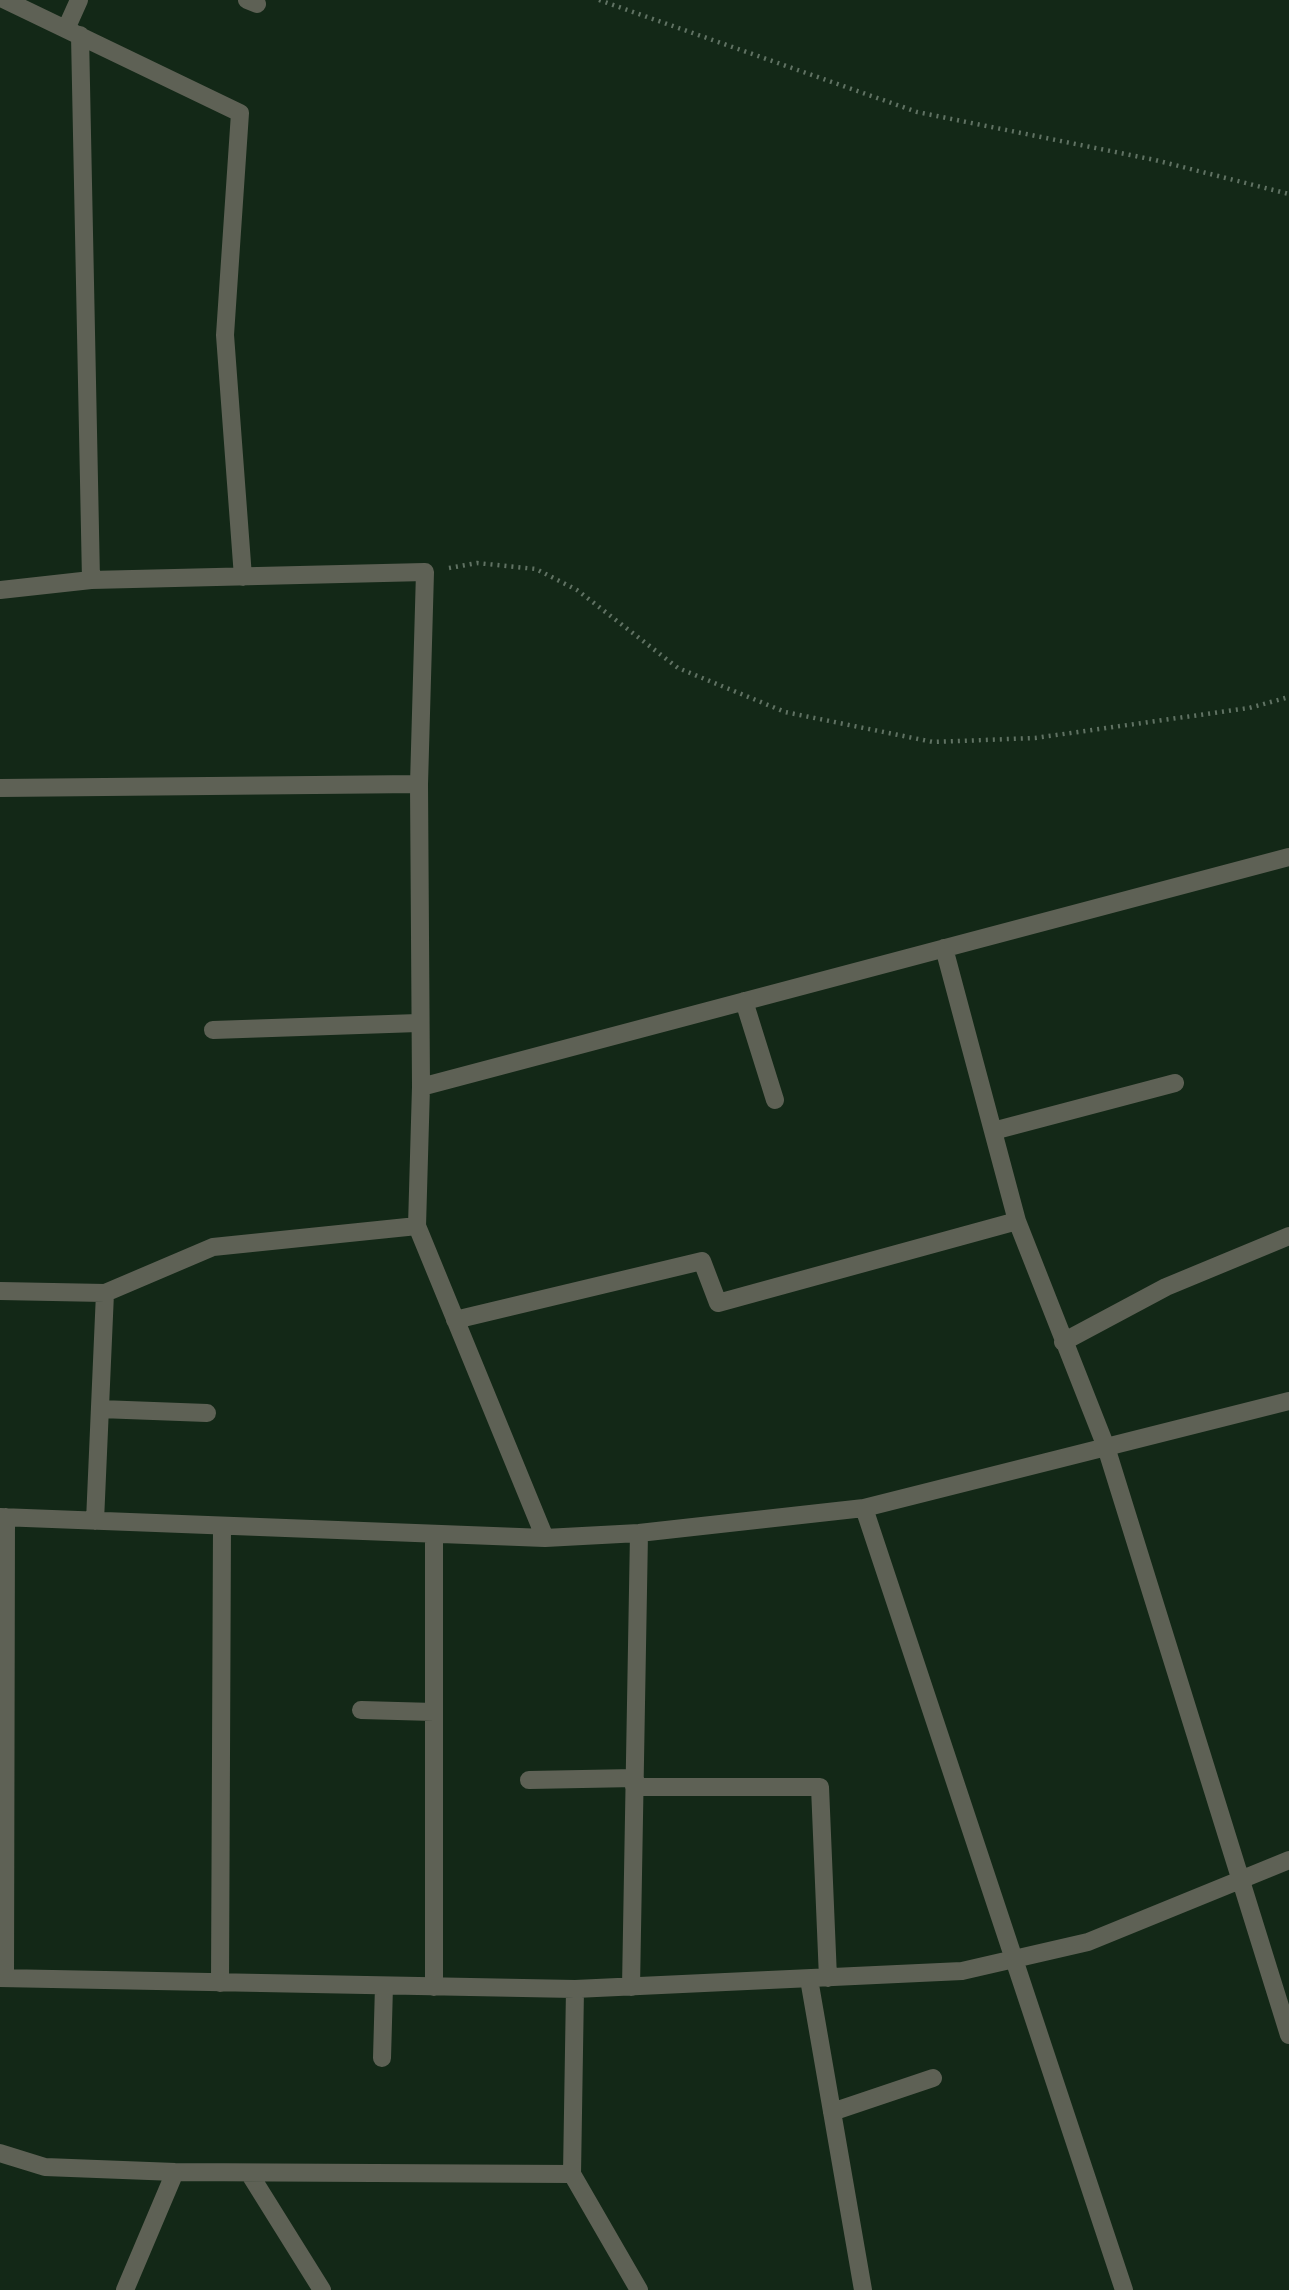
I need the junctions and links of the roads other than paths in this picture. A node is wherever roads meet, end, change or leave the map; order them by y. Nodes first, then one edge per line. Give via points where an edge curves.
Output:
1 (5, 0) edge
2 (79, 0) edge
3 (73, 32) junction
4 (243, 578) junction
5 (92, 580) junction
6 (0, 590) edge
7 (418, 784) junction
8 (0, 788) edge
9 (1289, 857) edge
10 (944, 948) junction
11 (744, 1001) junction
12 (418, 1023) junction
13 (213, 1030) dead end
14 (1175, 1083) dead end
15 (421, 1087) junction
16 (775, 1100) dead end
17 (993, 1131) junction
18 (1017, 1221) junction
19 (417, 1226) junction
20 (1289, 1236) edge
21 (0, 1291) edge
22 (105, 1293) junction
23 (455, 1320) junction
24 (1063, 1342) junction
25 (1289, 1401) edge
26 (100, 1409) junction
27 (207, 1413) dead end
28 (1106, 1447) junction
29 (864, 1508) junction
30 (3, 1517) edge
31 (95, 1521) junction
32 (222, 1526) junction
33 (639, 1533) junction
34 (434, 1534) junction
35 (545, 1538) junction
36 (361, 1710) dead end
37 (434, 1712) junction
38 (529, 1780) dead end
39 (635, 1782) junction
40 (1289, 1860) edge
41 (1239, 1881) junction
42 (1012, 1959) junction
43 (3, 1978) edge
44 (828, 1978) junction
45 (809, 1979) junction
46 (220, 1983) junction
47 (384, 1986) junction
48 (434, 1987) junction
49 (631, 1987) junction
50 (575, 1989) junction
51 (1289, 2035) edge
52 (382, 2058) dead end
53 (933, 2078) dead end
54 (832, 2112) junction
55 (0, 2153) edge
56 (175, 2172) junction
57 (249, 2173) junction
58 (572, 2174) junction
59 (125, 2290) edge
60 (322, 2290) edge
61 (639, 2290) edge
62 (863, 2290) edge
63 (1124, 2290) edge

1 - 3 street
2 - 3 street
3 - 4 street via 240,113 225,335
3 - 5 street
4 - 5 street
4 - 7 street via 425,572
5 - 6 street
7 - 8 street
7 - 12 street
9 - 10 street
10 - 11 street
10 - 17 street
11 - 15 street
11 - 16 street
12 - 13 street
12 - 15 street
14 - 17 street
15 - 19 street
17 - 18 street
18 - 23 street via 718,1303 702,1261
18 - 24 street
19 - 22 street via 214,1247
19 - 23 street
20 - 24 street via 1166,1287
21 - 22 street
22 - 26 street
23 - 35 street
24 - 28 street
25 - 28 street
26 - 27 street
26 - 31 street
28 - 29 street
28 - 41 street
29 - 33 street
29 - 42 street
30 - 31 street
30 - 43 street
31 - 32 street
32 - 34 street
32 - 46 street
33 - 35 street
33 - 39 street
34 - 35 street
34 - 37 street
36 - 37 street
37 - 48 street
38 - 39 street
39 - 44 street via 820,1787
39 - 49 street
40 - 41 street
41 - 42 street via 1088,1941
41 - 51 street
42 - 44 street via 962,1972
42 - 63 street
43 - 46 street
44 - 45 street
45 - 49 street
45 - 54 street
46 - 47 street
47 - 48 street
47 - 52 street
48 - 50 street
49 - 50 street
50 - 58 street
53 - 54 street
54 - 62 street
55 - 56 street via 45,2167
56 - 57 street
56 - 59 street
57 - 58 street
57 - 60 street
58 - 61 street

